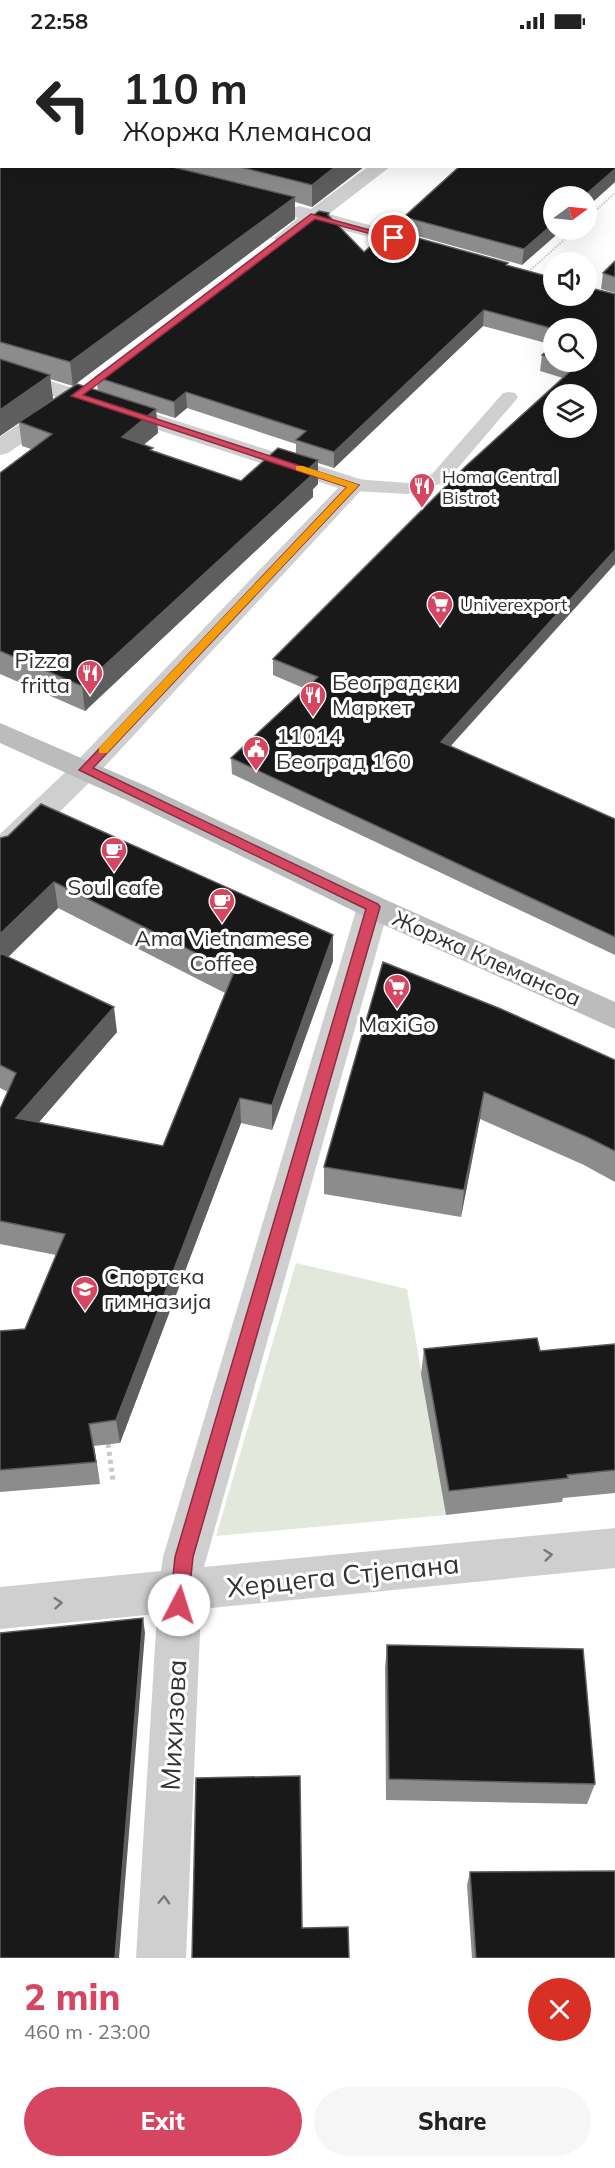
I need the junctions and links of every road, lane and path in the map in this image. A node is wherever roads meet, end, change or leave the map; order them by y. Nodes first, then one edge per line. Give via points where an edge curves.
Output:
1 (379, 168) edge
2 (615, 193) edge
3 (277, 207) edge
4 (597, 209) edge
5 (314, 216) junction
6 (564, 240) edge
7 (267, 251) edge
8 (449, 253) edge
9 (526, 274) edge
10 (0, 372) edge
11 (84, 389) junction
12 (509, 397) dead end
13 (0, 447) edge
14 (354, 485) junction
15 (0, 732) edge
16 (85, 770) junction
17 (0, 852) edge
18 (373, 907) junction
19 (615, 1016) edge
20 (108, 1444) edge
21 (113, 1480) dead end
22 (615, 1548) edge
23 (180, 1592) junction
24 (0, 1608) edge
25 (161, 1958) edge

1 - 5 street
2 - 4 path
3 - 5 street
5 - 7 street
5 - 8 street
6 - 9 path
10 - 11 street
11 - 13 street
11 - 14 street
12 - 14 lane via 439,478 426,486 403,490
14 - 16 street
15 - 16 main road, Жоржа Клемансоа
16 - 17 street
16 - 18 main road, Жоржа Клемансоа
18 - 19 main road, Жоржа Клемансоа
18 - 23 street, Михизова via 184,1557
20 - 21 path
23 -> 22 street, Херцега Стјепана
24 -> 23 street, Херцега Стјепана
25 -> 23 street, Михизова

